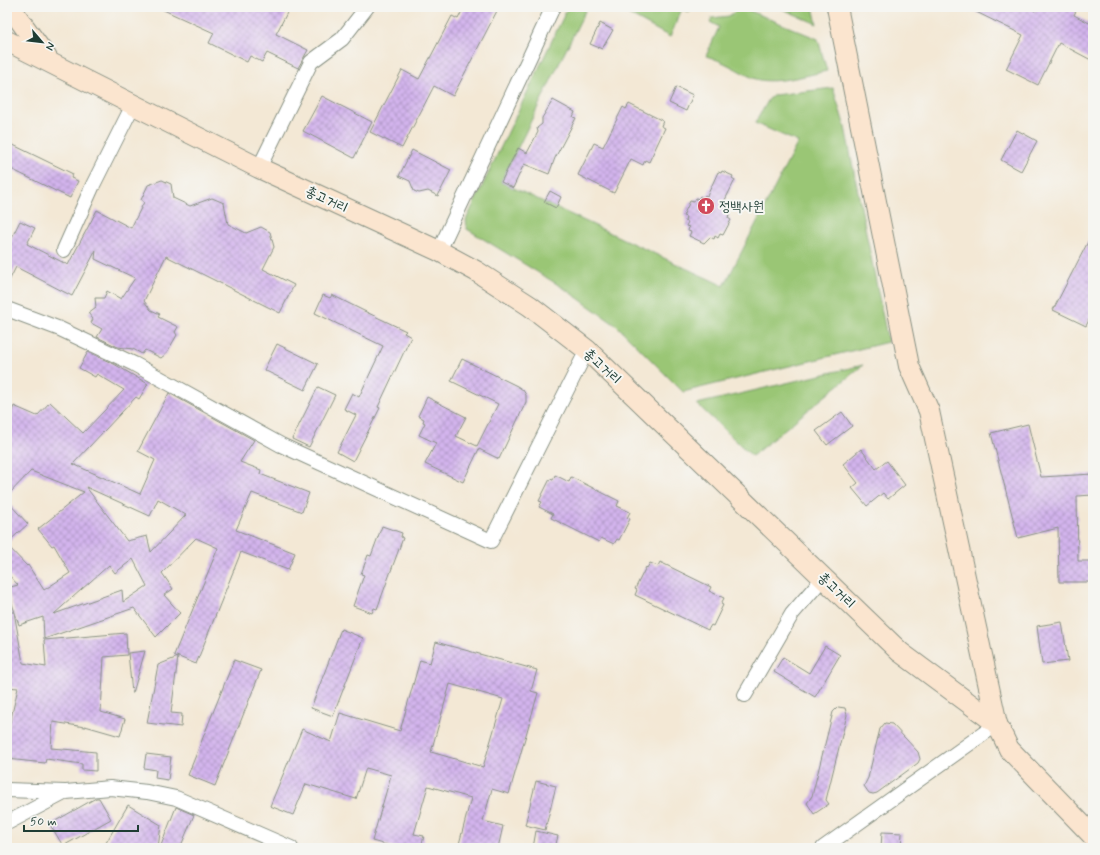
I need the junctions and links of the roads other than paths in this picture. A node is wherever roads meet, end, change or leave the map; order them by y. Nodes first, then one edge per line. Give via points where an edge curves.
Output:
1 (10, 7) edge
2 (367, 7) edge
3 (553, 7) edge
4 (836, 7) edge
5 (7, 40) edge
6 (48, 60) junction
7 (133, 105) junction
8 (259, 168) junction
9 (64, 250) dead end
10 (439, 251) junction
11 (7, 309) edge
12 (587, 350) junction
13 (824, 578) junction
14 (745, 695) dead end
15 (997, 724) junction
16 (7, 790) edge
17 (66, 792) junction
18 (7, 824) edge
19 (1093, 836) edge
20 (291, 848) edge
21 (823, 848) edge

1 - 6 main road
2 - 8 street via 342,39 311,62
3 - 10 street
4 - 15 main road via 909,366 929,411
5 - 6 main road, 총고거리
6 - 7 main road, 총고거리
7 - 8 main road, 총고거리
7 - 9 street
8 - 10 main road, 총고거리
10 - 12 main road, 총고거리 via 476,271 530,306
11 - 12 street via 60,329 134,364 281,445 492,542
12 - 13 main road, 총고거리
13 - 14 street via 792,614
13 - 15 main road, 총고거리 via 900,652
15 - 19 main road, 총고거리 via 1009,749
15 - 21 street
16 - 17 street
17 - 18 street
17 - 20 street via 110,788 176,798

